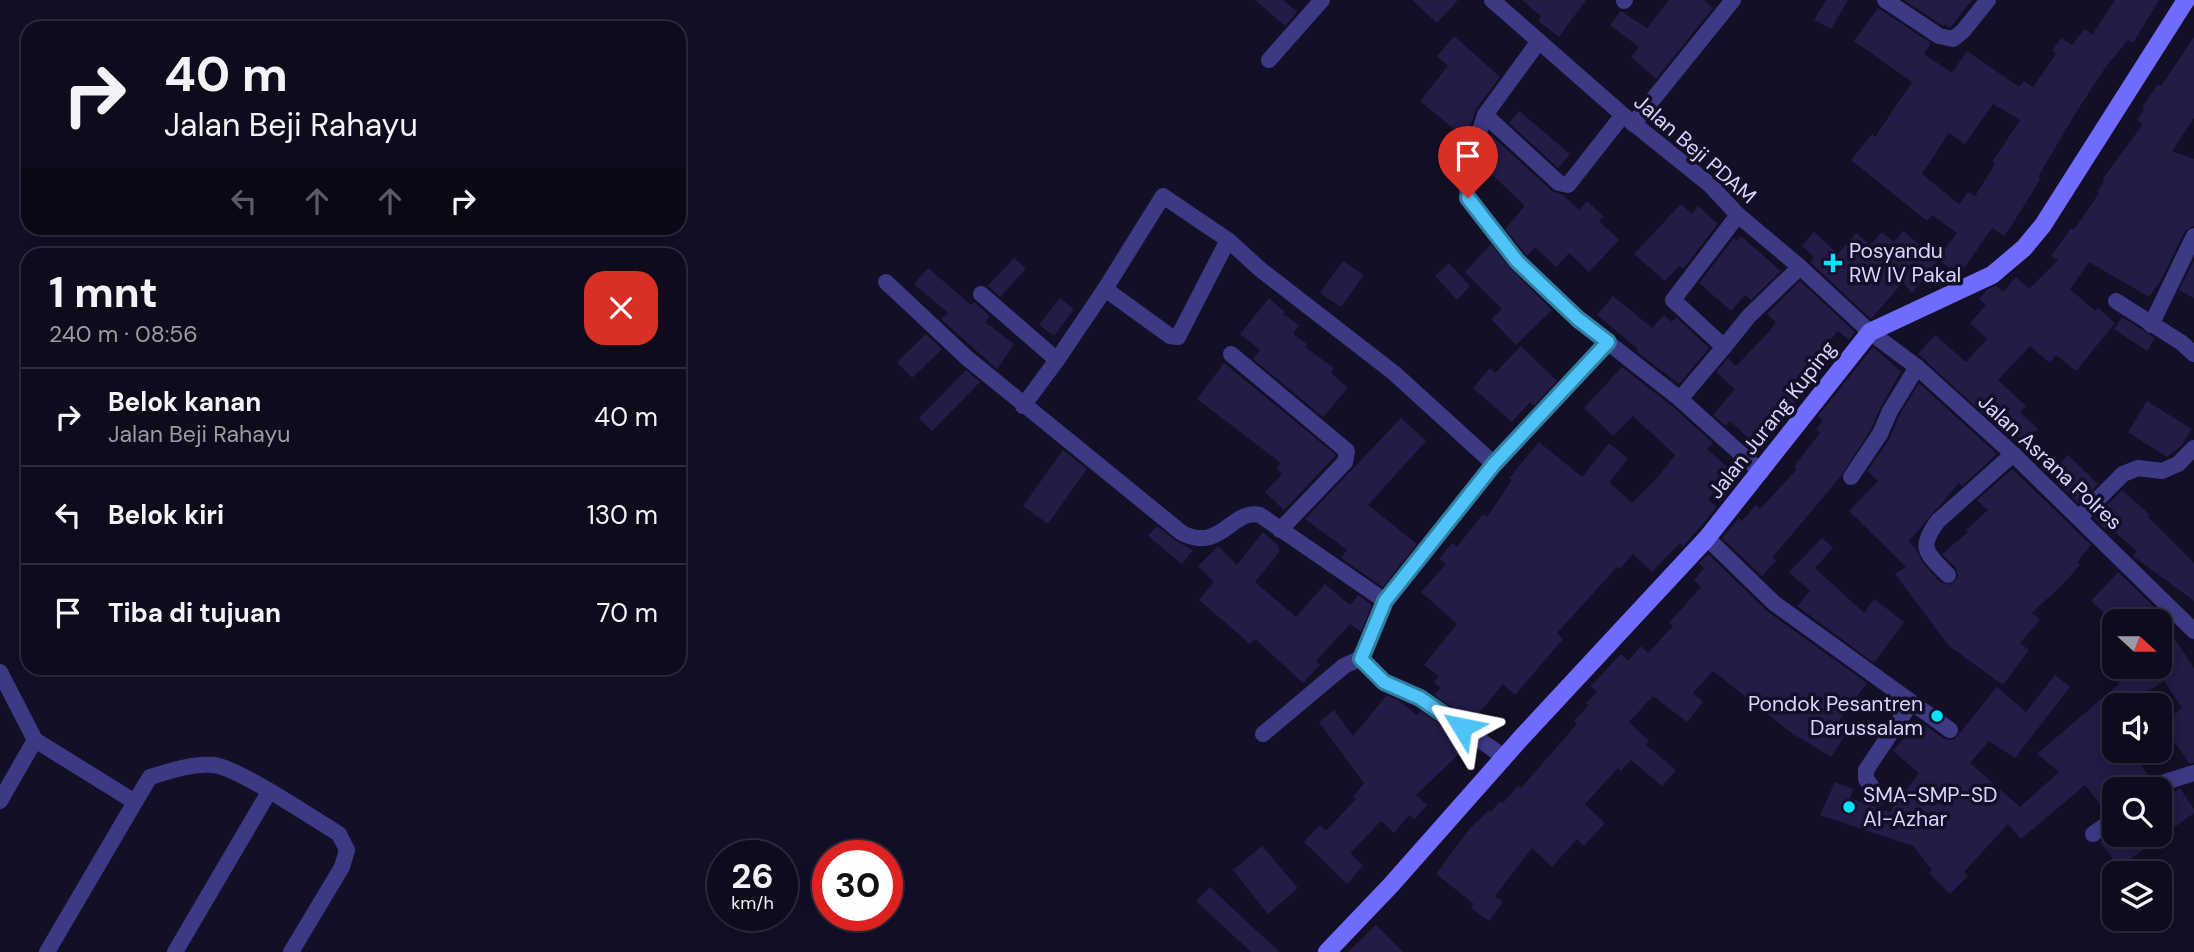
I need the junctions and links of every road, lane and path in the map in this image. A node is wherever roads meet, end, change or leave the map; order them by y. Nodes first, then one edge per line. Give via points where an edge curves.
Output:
1 (1322, 0) edge
2 (1492, 0) edge
3 (1733, 0) edge
4 (1885, 0) edge
5 (1988, 0) edge
6 (2186, 0) edge
7 (1539, 41) junction
8 (1269, 60) dead end
9 (1485, 115) junction
10 (1628, 119) junction
11 (1738, 215) junction
12 (2194, 236) edge
13 (1228, 240) junction
14 (1800, 267) junction
15 (886, 282) dead end
16 (1105, 289) junction
17 (981, 294) dead end
18 (2116, 301) dead end
19 (2151, 324) junction
20 (1870, 332) junction
21 (1608, 342) junction
22 (1724, 347) junction
23 (1231, 354) dead end
24 (2194, 354) edge
25 (1057, 360) junction
26 (1917, 367) junction
27 (1680, 399) junction
28 (1023, 405) junction
29 (2194, 449) edge
30 (2013, 454) junction
31 (1494, 464) junction
32 (1762, 472) junction
33 (1851, 477) dead end
34 (2079, 518) junction
35 (1280, 530) junction
36 (1707, 538) junction
37 (1948, 575) dead end
38 (1385, 601) junction
39 (2194, 629) edge
40 (1361, 659) junction
41 (0, 672) edge
42 (1911, 703) junction
43 (1950, 730) dead end
44 (1263, 734) dead end
45 (35, 740) junction
46 (1504, 757) junction
47 (2194, 773) edge
48 (2172, 780) edge
49 (269, 792) junction
50 (1879, 796) dead end
51 (0, 800) edge
52 (135, 802) junction
53 (2102, 828) edge
54 (2093, 834) dead end
55 (47, 952) edge
56 (175, 952) edge
57 (291, 952) edge
58 (1327, 952) edge

1 - 8 street
2 - 7 street, Jalan Beji PDAM
3 - 10 street
4 - 5 street via 1938,36 1953,39
6 - 20 street, Jalan Jurang Kuping via 2024,248 1992,275
7 - 9 street
7 - 10 street, Jalan Beji PDAM
9 - 10 street via 1559,183 1568,185
9 - 21 street via 1465,175 1468,198 1517,261
10 - 11 street, Jalan Beji PDAM via 1710,185
11 - 14 street, Jalan Beji PDAM
11 - 22 street via 1673,301
12 - 19 street
13 - 16 street via 1163,196
13 - 16 street via 1178,337 1170,336
13 - 31 street via 1394,373
14 - 20 street, Jalan Beji PDAM
14 - 22 street
15 - 28 street
16 - 25 street
17 - 25 street
18 - 19 street
19 - 24 street
20 - 26 street, Jalan Asrana Polres
20 - 32 street, Jalan Jurang Kuping
21 - 27 street
21 - 31 street
22 - 27 street
23 - 35 street via 1347,451 1345,462
25 - 28 street
26 - 30 street, Jalan Asrana Polres
26 - 33 street
27 - 32 street
28 - 35 street via 1194,539 1205,540 1255,513
29 - 34 street via 2162,471 2138,468 2123,474
30 - 34 street, Jalan Asrana Polres
30 - 37 street via 1928,534 1926,552
31 - 38 street
32 - 36 street, Jalan Jurang Kuping
34 - 39 street, Jalan Asrana Polres
35 - 38 street
36 - 42 street via 1774,603
36 - 46 street, Jalan Jurang Kuping
38 - 40 street
40 - 44 street via 1344,666
40 - 46 street via 1384,682 1420,698
41 - 45 street
42 - 43 street
42 - 50 street via 1866,770 1866,779
45 - 51 street
45 - 52 street
46 - 58 street, Jalan Jurang Kuping
47 - 48 street
49 - 52 street via 216,765 150,777
49 - 56 street
49 - 57 street via 340,834 347,850 342,867
52 - 55 street
53 - 54 street

